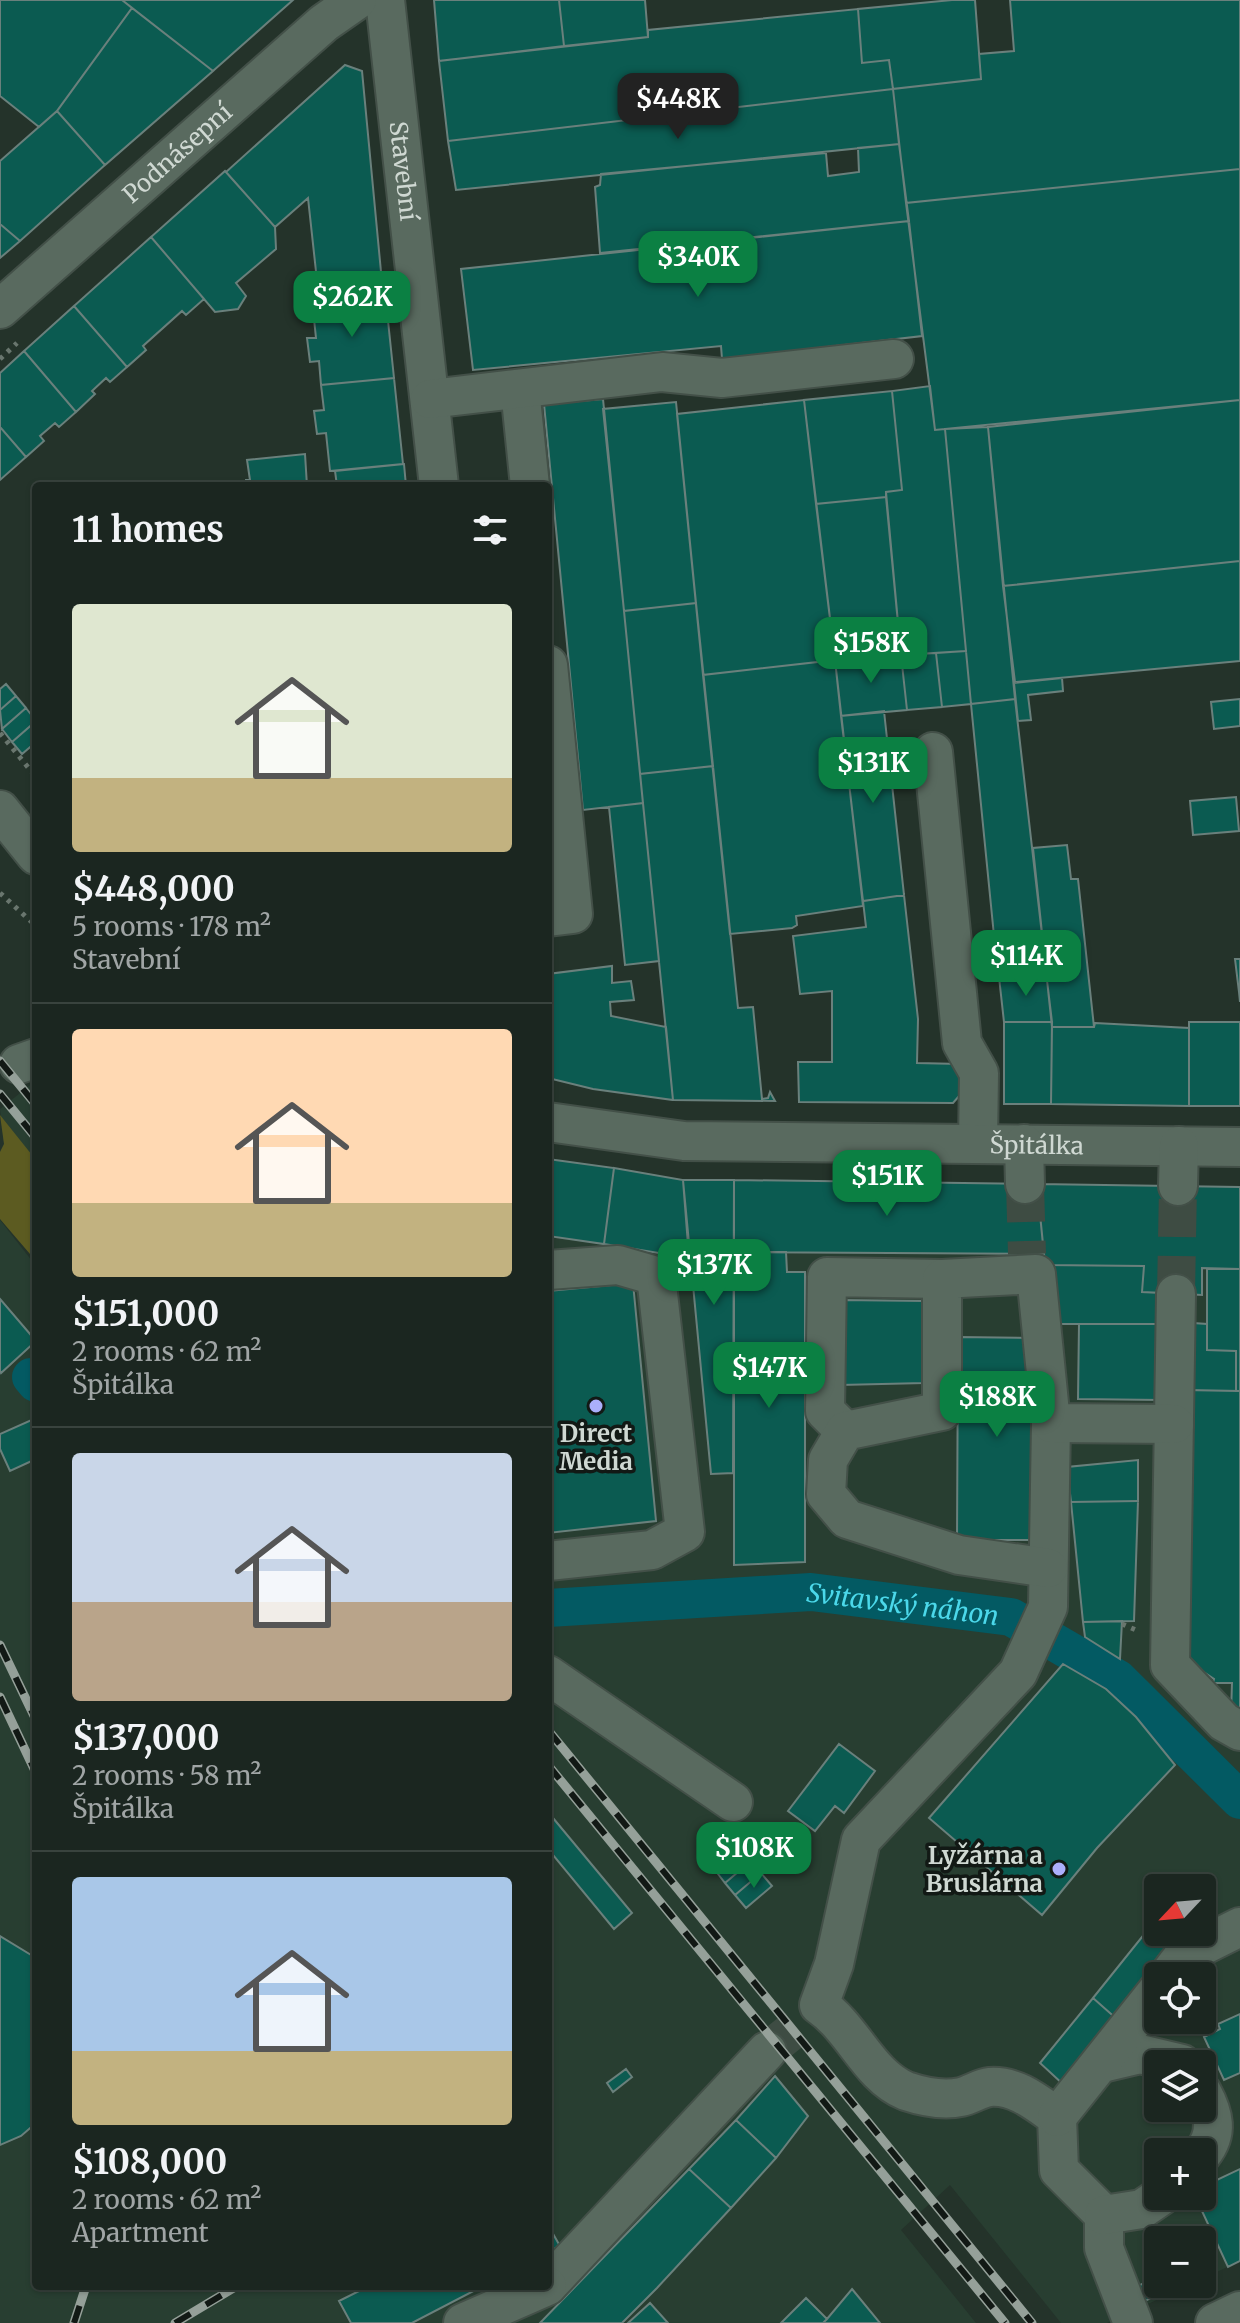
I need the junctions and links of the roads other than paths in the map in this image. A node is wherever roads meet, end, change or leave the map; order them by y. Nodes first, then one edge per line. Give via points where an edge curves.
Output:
1 (357, 0) edge
2 (385, 0) edge
3 (0, 309) edge
4 (894, 359) dead end
5 (520, 389) junction
6 (430, 399) junction
7 (439, 482) edge
8 (530, 482) edge
9 (552, 705) edge
10 (933, 752) dead end
11 (0, 810) edge
12 (32, 850) edge
13 (552, 917) edge
14 (552, 1123) edge
15 (978, 1143) junction
16 (1024, 1144) junction
17 (1179, 1146) junction
18 (1240, 1147) edge
19 (1025, 1184) tunnel mouth
20 (1178, 1186) tunnel mouth
21 (552, 1270) edge
22 (942, 1279) junction
23 (1176, 1294) tunnel mouth
24 (1051, 1423) junction
25 (1174, 1424) junction
26 (845, 1431) junction
27 (552, 1561) edge
28 (1048, 1568) junction
29 (552, 1678) edge
30 (1240, 1731) edge
31 (733, 1802) dead end
32 (1240, 1927) edge
33 (1179, 1962) edge
34 (1144, 2008) edge
35 (767, 2051) tunnel mouth
36 (1144, 2055) edge
37 (1102, 2063) junction
38 (1057, 2117) junction
39 (1144, 2208) edge
40 (1104, 2215) junction
41 (552, 2282) edge
42 (539, 2290) edge
43 (1240, 2311) edge
44 (463, 2323) edge
45 (1133, 2323) edge
46 (1215, 2323) edge

1 - 3 street, Podnásepní via 324,23
2 - 6 street, Stavební
4 - 5 street via 722,378 662,372
5 - 6 street
5 - 8 street
6 - 7 street, Stavební
9 - 13 street via 573,914
10 - 15 street via 962,1043 979,1073
11 - 12 street
14 - 15 street, Špitálka via 684,1141
15 - 16 street, Špitálka
16 - 17 street, Špitálka
16 - 19 street
17 - 18 street, Špitálka
17 - 20 street
21 - 27 street via 618,1265 656,1276 685,1532 652,1550
22 - 24 street via 1027,1264 1036,1274
22 - 26 street via 942,1411
22 - 26 street via 827,1277 825,1411
23 - 25 street
24 - 25 street
24 - 28 street
25 - 30 street via 1170,1665 1224,1722
26 - 28 street via 828,1460 826,1494 847,1519 959,1555
28 - 38 street via 1048,1607 1018,1673 861,1840 834,1964 810,2014 838,2019 874,2069 902,2089 931,2099 990,2087 1008,2089 1027,2095
29 - 31 street
32 - 33 street
34 - 37 street
35 - 41 street
36 - 37 street
37 - 38 street
38 - 40 street via 1059,2170
39 - 40 street
40 - 45 street via 1104,2248
42 - 44 street
43 - 46 street

